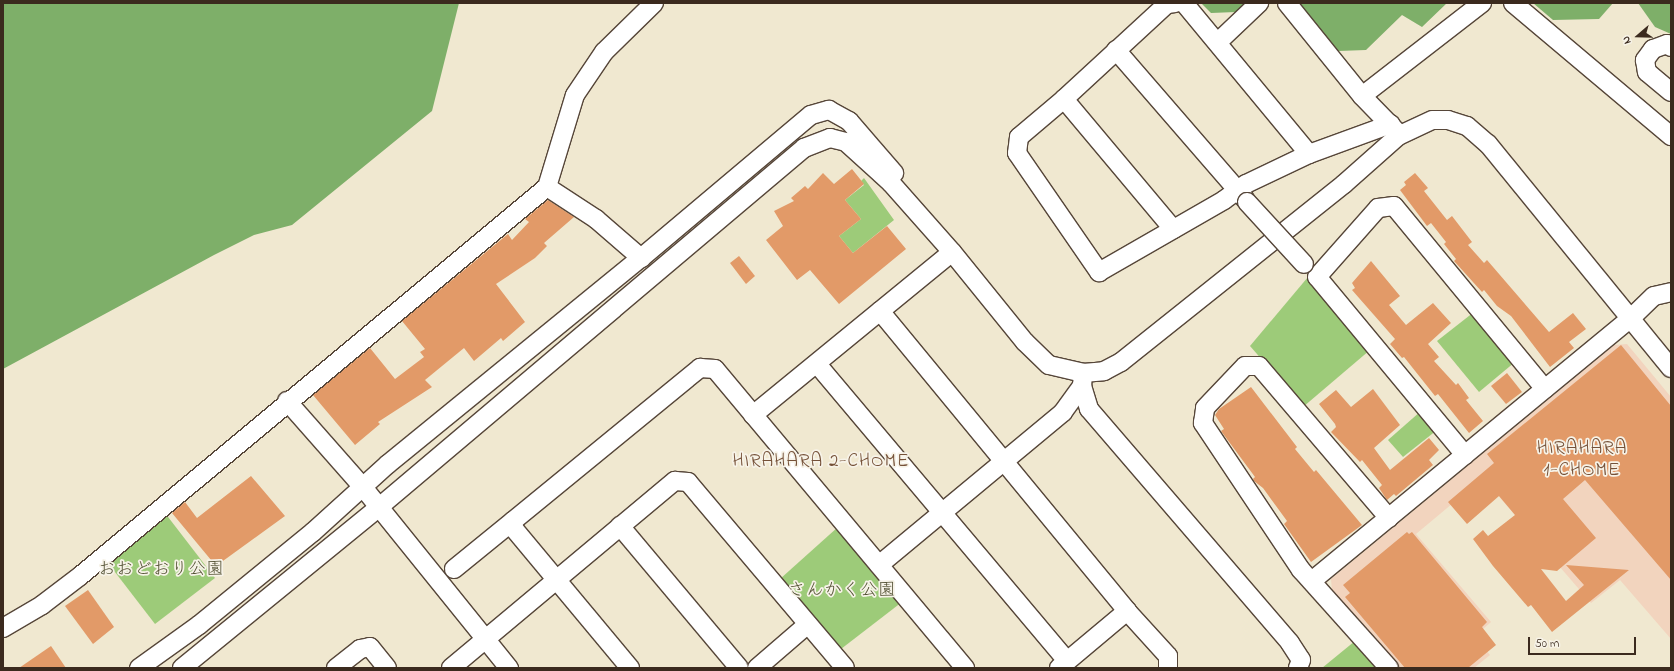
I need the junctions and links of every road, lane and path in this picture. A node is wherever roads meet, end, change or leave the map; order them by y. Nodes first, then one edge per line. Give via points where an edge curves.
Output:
1 (654, 3) edge
2 (1175, 3) edge
3 (1184, 3) edge
4 (1259, 3) edge
5 (1287, 3) edge
6 (1482, 3) edge
7 (1513, 3) edge
8 (1218, 42) junction
9 (1671, 47) edge
10 (1116, 50) junction
11 (1671, 92) edge
12 (1362, 96) junction
13 (1064, 100) junction
14 (1395, 130) junction
15 (1671, 136) edge
16 (1309, 154) junction
17 (547, 188) junction
18 (1242, 196) junction
19 (714, 197) junction
20 (727, 214) junction
21 (1173, 229) junction
22 (952, 252) junction
23 (641, 258) junction
24 (1317, 277) junction
25 (1671, 292) edge
26 (880, 311) junction
27 (1630, 320) junction
28 (817, 364) junction
29 (1671, 368) edge
30 (1082, 379) junction
31 (1545, 389) junction
32 (287, 402) junction
33 (753, 415) junction
34 (1465, 455) junction
35 (1004, 460) junction
36 (362, 486) junction
37 (378, 508) junction
38 (943, 513) junction
39 (1389, 518) junction
40 (513, 521) junction
41 (620, 526) junction
42 (879, 565) junction
43 (454, 569) dead end
44 (556, 580) junction
45 (1314, 580) junction
46 (1127, 611) junction
47 (808, 624) junction
48 (3, 628) edge
49 (485, 639) junction
50 (1063, 665) edge
51 (140, 668) edge
52 (182, 668) edge
53 (336, 668) edge
54 (386, 668) edge
55 (451, 668) edge
56 (509, 668) edge
57 (630, 668) edge
58 (739, 668) edge
59 (757, 668) edge
60 (845, 668) edge
61 (965, 668) edge
62 (1168, 668) edge
63 (1298, 668) edge
64 (1389, 668) edge

1 - 17 street via 604,52 575,95
2 - 10 street via 1167,4
3 - 8 street
4 - 8 street
5 - 12 street
6 - 12 street
7 - 15 street
8 - 16 street
9 - 11 street via 1667,44 1653,48 1645,60 1647,72
10 - 13 street
10 - 18 street
12 - 14 street
13 - 21 street
13 - 21 street via 1019,137 1017,153 1099,272
14 - 16 street
14 - 27 street via 1433,120 1448,120 1467,126 1488,144
14 - 30 street via 1344,184 1121,362
16 - 18 street
17 - 23 street via 596,219
17 - 32 street
18 - 21 street
18 - 24 street, bridge
19 - 20 street
19 - 22 street via 811,115 830,110 849,121 922,204
19 - 23 street
20 - 22 street via 804,148 830,138 846,142 890,183
20 - 37 street
22 - 26 street
22 - 30 street via 1026,342 1049,365
23 - 36 street
24 - 31 street via 1378,208 1394,206
24 - 34 street
25 - 27 street via 1654,296
26 - 28 street
26 - 35 street
27 - 29 street
27 - 31 street
28 - 33 street
28 - 38 street
30 - 35 street via 1063,412
30 - 63 street via 1089,409 1290,643 1301,660
31 - 34 street
32 - 36 street
32 - 48 street via 80,576 42,605
33 - 40 street via 715,369 700,368
33 - 42 street
34 - 39 street
35 - 38 street
35 - 46 street
36 - 37 street
36 - 51 street via 313,532
37 - 49 street
37 - 52 street
38 - 42 street
38 - 50 street
39 - 45 street
39 - 45 street via 1259,366 1245,366 1205,408 1203,423 1301,570
40 - 43 street
40 - 44 street via 514,529
41 - 44 street
41 - 47 street via 675,481 688,482
41 - 58 street
42 - 61 street
44 - 49 street
44 - 57 street
45 - 64 street
46 - 50 street
46 - 62 street via 1168,656
47 - 59 street
47 - 60 street
49 - 55 street
49 - 56 street
53 - 54 street via 360,649 370,647

